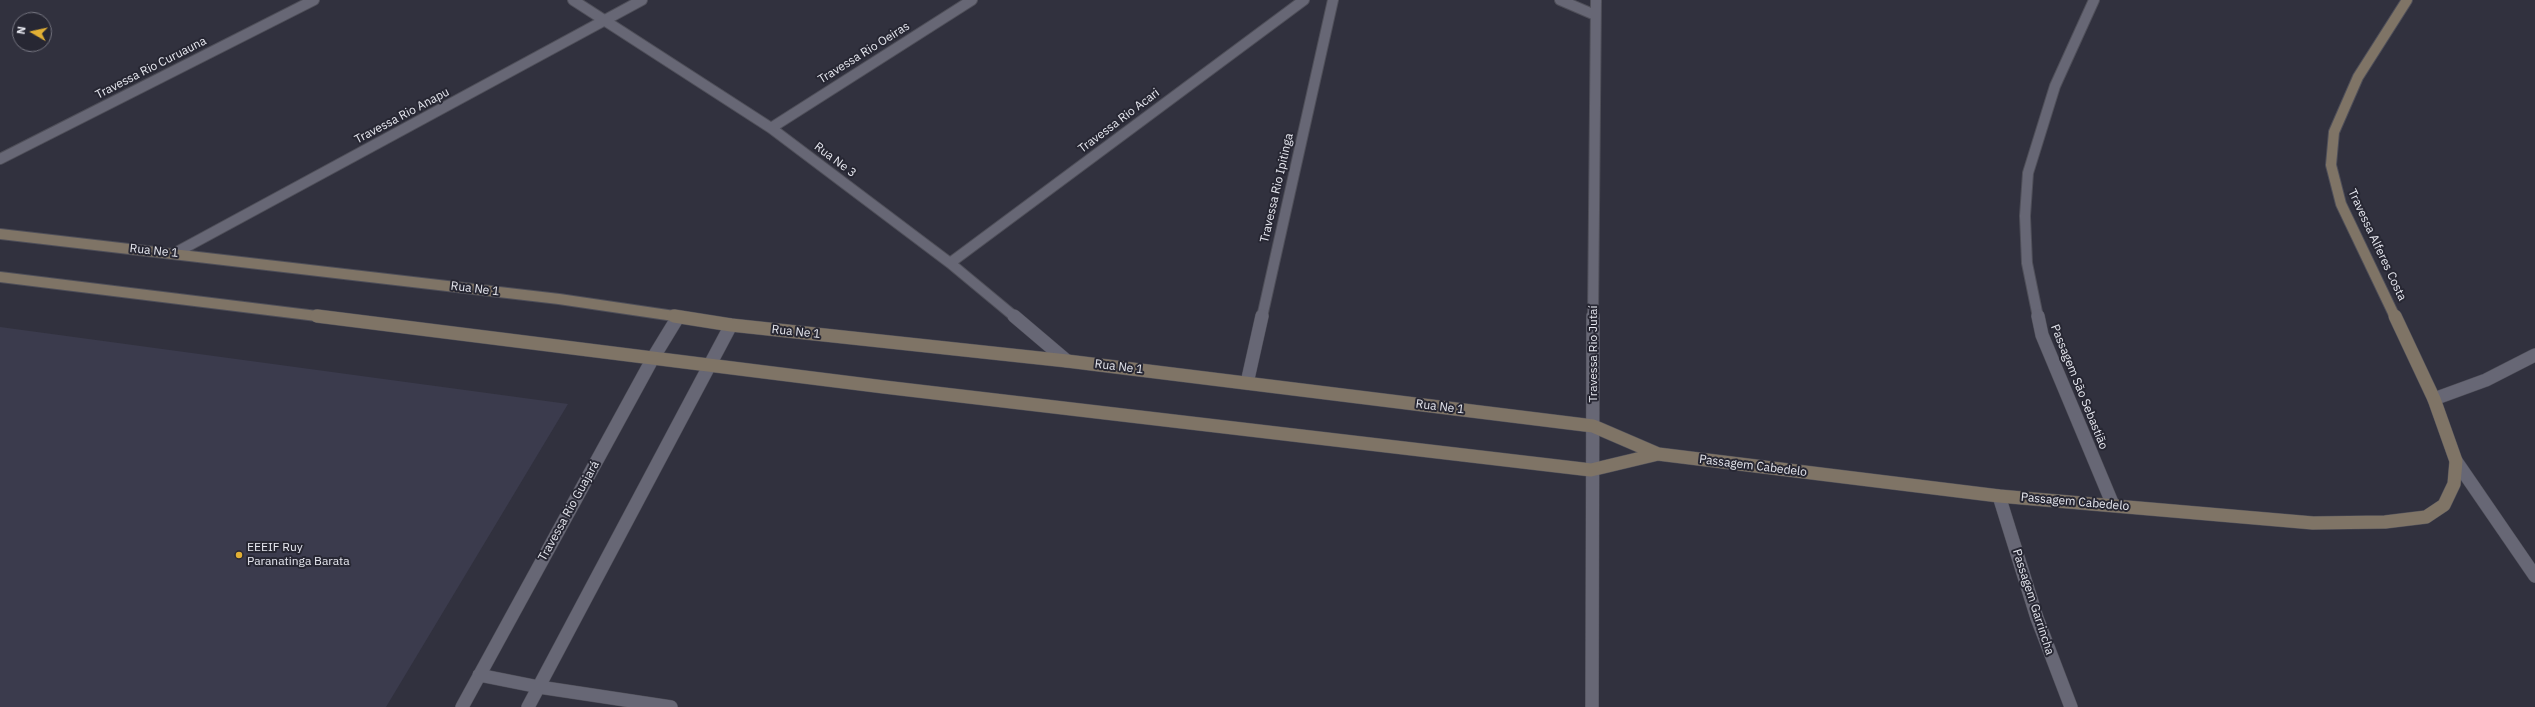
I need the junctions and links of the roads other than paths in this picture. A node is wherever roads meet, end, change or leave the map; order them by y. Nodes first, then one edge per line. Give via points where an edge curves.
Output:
1 (314, 0) edge
2 (573, 0) edge
3 (642, 0) edge
4 (972, 0) edge
5 (1304, 0) edge
6 (1333, 0) edge
7 (1560, 0) edge
8 (1596, 0) edge
9 (2094, 0) edge
10 (2407, 0) edge
11 (1595, 15) junction
12 (605, 21) junction
13 (770, 128) junction
14 (0, 159) edge
15 (0, 234) edge
16 (175, 253) junction
17 (950, 263) junction
18 (0, 277) edge
19 (678, 316) junction
20 (731, 325) junction
21 (2535, 355) edge
22 (653, 358) junction
23 (1067, 361) junction
24 (710, 366) junction
25 (1247, 383) junction
26 (2434, 399) junction
27 (1593, 426) junction
28 (1658, 454) junction
29 (2456, 461) junction
30 (1591, 470) junction
31 (1999, 496) junction
32 (2113, 505) junction
33 (2535, 576) edge
34 (479, 676) junction
35 (539, 687) junction
36 (462, 707) edge
37 (528, 707) edge
38 (671, 707) edge
39 (1592, 707) edge
40 (2071, 707) edge

1 - 14 street, Travessa Rio Curuauna
2 - 12 street, Rua Ne 3
3 - 12 street, Travessa Rio Anapu
4 - 13 street, Travessa Rio Oeiras
5 - 17 street, Travessa Rio Acari
6 - 25 street, Travessa Rio Ipitinga
7 - 11 street
8 - 11 street, Travessa Rio Jutaí
9 - 32 street, Passagem São Sebastião via 2055,86 2028,173 2027,263 2042,335
10 - 26 street, Travessa Alferes Costa via 2358,77 2334,132 2331,165 2341,204
11 - 27 street, Travessa Rio Jutaí
12 - 13 street, Rua Ne 3
12 - 16 street, Travessa Rio Anapu
13 - 17 street, Rua Ne 3
15 - 16 street, Rua Ne 1
16 - 19 street, Rua Ne 1 via 559,299
17 - 23 street, Rua Ne 3
18 - 22 street
19 - 20 street, Rua Ne 1
19 - 22 street, Travessa Rio Guajará
20 - 23 street, Rua Ne 1
20 - 24 street
21 - 26 street via 2486,380
22 - 24 street
22 - 34 street, Travessa Rio Guajará
23 - 25 street, Rua Ne 1
24 - 30 street
24 - 35 street
25 - 27 street, Rua Ne 1
26 - 29 street, Travessa Alferes Costa
27 - 28 street, Passagem Cabedelo
27 - 30 street, Travessa Rio Jutaí
28 - 30 street, Passagem Cabedelo
28 - 31 street, Passagem Cabedelo
29 - 32 street, Passagem Cabedelo via 2454,484 2444,505 2426,517 2384,522 2313,523
29 - 33 street
30 - 39 street, Travessa Rio Jutaí
31 - 32 street, Passagem Cabedelo
31 - 40 street, Passagem Garrincha via 2037,618
34 - 35 street
34 - 36 street, Travessa Rio Guajará
35 - 37 street
35 - 38 street

